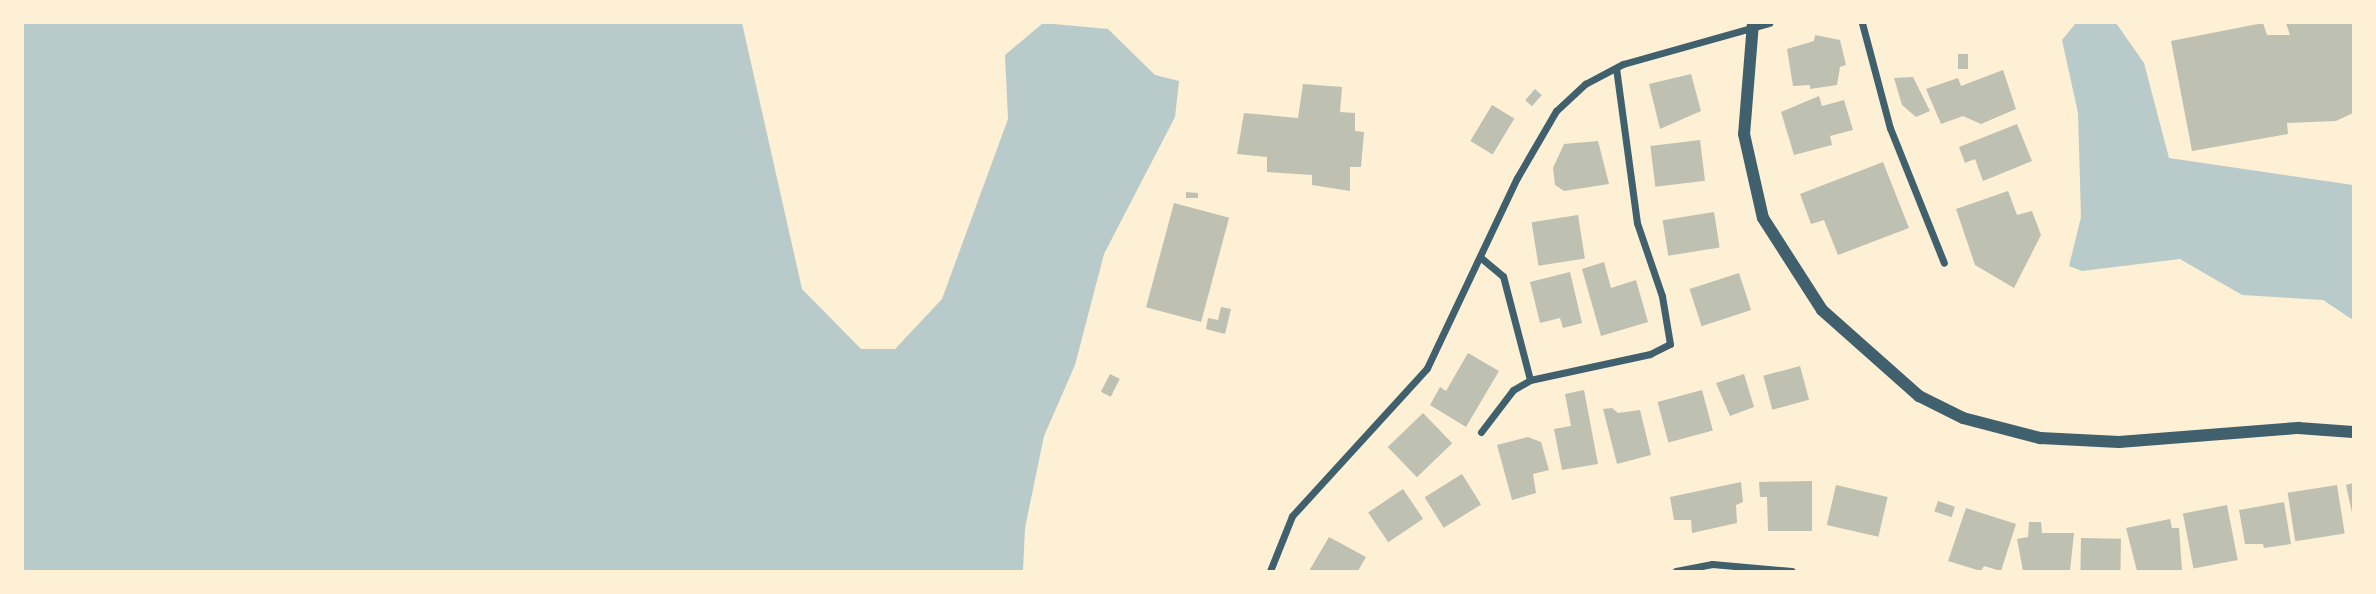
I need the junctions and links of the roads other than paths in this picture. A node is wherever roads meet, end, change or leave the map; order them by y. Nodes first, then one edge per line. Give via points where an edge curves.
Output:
1 (1769, 23) edge
2 (1862, 23) edge
3 (1752, 26) edge
4 (1616, 68) junction
5 (1480, 257) junction
6 (1944, 263) dead end
7 (1530, 380) junction
8 (1481, 432) dead end
9 (2353, 432) edge
10 (1270, 571) edge
11 (1676, 571) edge
12 (1792, 571) edge

1 - 3 street
2 - 6 street via 1890,128
3 - 4 street
3 - 9 street via 1744,134 1763,218 1822,310 1919,396 1963,418 2040,438 2119,442 2298,428
4 - 5 street via 1586,85 1556,111 1517,178
4 - 7 street via 1637,223 1662,296 1670,344 1650,354
5 - 7 street via 1503,275
5 - 10 street via 1427,368 1292,516
7 - 8 street via 1513,390
11 - 12 street via 1712,564

